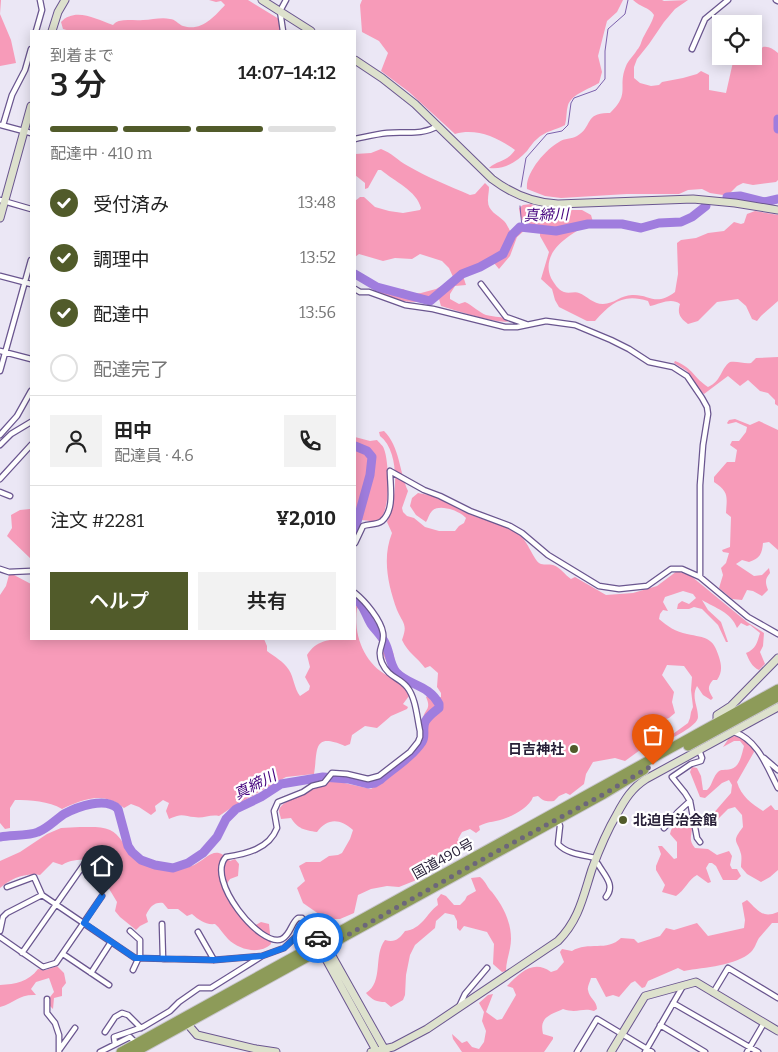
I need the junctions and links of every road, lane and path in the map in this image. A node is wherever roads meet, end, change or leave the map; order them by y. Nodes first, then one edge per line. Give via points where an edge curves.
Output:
1 (40, 0) edge
2 (65, 0) edge
3 (262, 0) edge
4 (286, 0) edge
5 (728, 0) edge
6 (280, 11) junction
7 (36, 30) edge
8 (52, 30) edge
9 (283, 30) edge
10 (309, 30) edge
11 (692, 49) dead end
12 (30, 53) edge
13 (356, 61) edge
14 (30, 115) edge
15 (1, 125) edge
16 (438, 126) junction
17 (28, 132) edge
18 (356, 139) edge
19 (2, 201) edge
20 (30, 208) edge
21 (778, 210) edge
22 (0, 218) edge
23 (30, 264) edge
24 (0, 276) edge
25 (25, 283) junction
26 (30, 284) edge
27 (481, 284) dead end
28 (356, 290) edge
29 (526, 324) junction
30 (0, 351) edge
31 (6, 352) junction
32 (30, 359) edge
33 (0, 371) edge
34 (30, 393) edge
35 (30, 423) edge
36 (0, 435) edge
37 (0, 445) edge
38 (30, 446) edge
39 (0, 479) edge
40 (0, 492) edge
41 (10, 496) dead end
42 (356, 541) edge
43 (0, 569) edge
44 (30, 571) edge
45 (700, 577) junction
46 (356, 593) edge
47 (778, 634) edge
48 (778, 658) edge
49 (778, 689) edge
50 (778, 697) edge
51 (778, 708) edge
52 (717, 723) junction
53 (733, 732) junction
54 (699, 750) junction
55 (761, 756) junction
56 (778, 770) edge
57 (778, 788) edge
58 (690, 801) junction
59 (556, 816) junction
60 (664, 828) dead end
61 (700, 842) dead end
62 (595, 860) junction
63 (85, 863) dead end
64 (7, 887) dead end
65 (42, 895) junction
66 (102, 896) dead end
67 (606, 897) dead end
68 (56, 905) junction
69 (84, 923) junction
70 (162, 924) dead end
71 (309, 928) junction
72 (0, 931) edge
73 (130, 931) dead end
74 (198, 932) dead end
75 (0, 937) edge
76 (111, 942) junction
77 (322, 946) junction
78 (22, 953) junction
79 (63, 954) junction
80 (262, 956) junction
81 (139, 958) junction
82 (163, 959) junction
83 (214, 960) junction
84 (486, 968) dead end
85 (134, 970) dead end
86 (91, 973) junction
87 (109, 985) dead end
88 (684, 985) junction
89 (713, 993) junction
90 (778, 998) edge
91 (47, 999) dead end
92 (673, 1003) junction
93 (458, 1008) junction
94 (185, 1021) junction
95 (764, 1023) junction
96 (660, 1026) junction
97 (75, 1028) dead end
98 (141, 1028) junction
99 (778, 1031) edge
100 (105, 1032) dead end
101 (622, 1034) junction
102 (115, 1044) junction
103 (136, 1048) edge
104 (646, 1050) edge
105 (749, 1050) edge
106 (59, 1051) edge
107 (385, 1051) edge
108 (100, 1052) edge
109 (121, 1052) edge
110 (274, 1052) edge
111 (375, 1052) edge
112 (577, 1052) edge
113 (611, 1052) edge
114 (652, 1052) edge
115 (705, 1052) edge
116 (758, 1052) edge

1 - 7 street via 42,10
2 - 8 street
3 - 6 street
4 - 6 street
5 - 11 street via 705,19
6 - 9 street
6 - 10 street
12 - 15 street via 26,70
13 - 16 street via 400,91
14 - 17 street
15 - 17 street
16 - 18 street via 417,133 386,133
16 - 21 street via 498,183 534,201 558,204 694,199
17 - 19 street
19 - 20 street
19 - 22 street
23 - 25 street
24 - 25 street
25 - 26 street
25 - 31 street
27 - 29 street via 506,317
28 - 29 street via 405,305 505,327
29 - 45 street via 561,322 587,329 629,348 649,362 680,370 694,386 708,414 700,485
30 - 31 street
31 - 32 street
31 - 33 street
34 - 36 street via 17,416
35 - 37 street
38 - 39 street
40 - 41 street
42 - 45 street via 363,526 382,521 387,515 390,471 424,490 510,526 548,555 599,586 618,589 647,586 676,568
43 - 44 street
45 - 47 street via 748,617
46 - 71 street via 366,602 381,628 379,653 387,672 407,686 410,692 420,737 418,742 378,776 368,779 332,773 329,778 278,802 274,811 276,831 252,851 226,857 222,864 223,880 236,908 267,937 281,940 298,918 302,918
48 - 52 street via 731,706 717,715
49 - 52 highway, 国道490号
50 - 59 highway, 国道490号
51 - 53 street
52 - 59 highway, 国道490号
53 - 54 street
53 - 55 street via 748,740
54 - 58 street via 701,761 672,777
54 - 62 street via 633,789 612,821
55 - 56 street
55 - 57 street
58 - 60 street
58 - 61 street
59 - 62 street via 560,847
59 - 77 highway, 国道490号
62 - 67 street via 610,885
62 - 93 street via 568,932
63 - 68 street
64 - 65 street via 34,877
65 - 68 street
65 - 72 street via 7,913
66 - 69 street
68 - 69 street
68 - 78 street
69 - 76 street
69 - 79 street
70 - 82 street
71 - 77 street via 316,933
71 - 80 street via 284,948
73 - 81 street via 140,940
74 - 83 street
75 - 78 street
76 - 81 street
76 - 86 street
77 - 94 highway, 国道490号
77 - 107 street
77 - 111 street
78 - 79 street via 43,967 56,963
79 - 86 street
80 - 83 street
80 - 98 street via 211,988 198,988 170,1011
81 - 82 street
81 - 85 street
82 - 83 street
84 - 93 street
86 - 87 street
88 - 89 street via 696,982
88 - 92 street
88 - 101 street via 646,996
89 - 90 street via 728,968
89 - 95 street
91 - 106 street via 47,1013 59,1035
92 - 96 street
92 - 105 street
93 - 107 street
94 - 103 highway, 国道490号
94 - 110 street via 193,1032 201,1036
95 - 99 street
95 - 105 street
96 - 104 street
96 - 115 street
97 - 106 street
98 - 100 street via 122,1013 115,1017
98 - 102 street via 114,1038
101 - 104 street
101 - 112 street via 597,1019
101 - 113 street
102 - 103 street via 130,1037
102 - 108 street
103 - 109 highway, 国道490号
104 - 114 street
105 - 116 street
107 - 111 street

